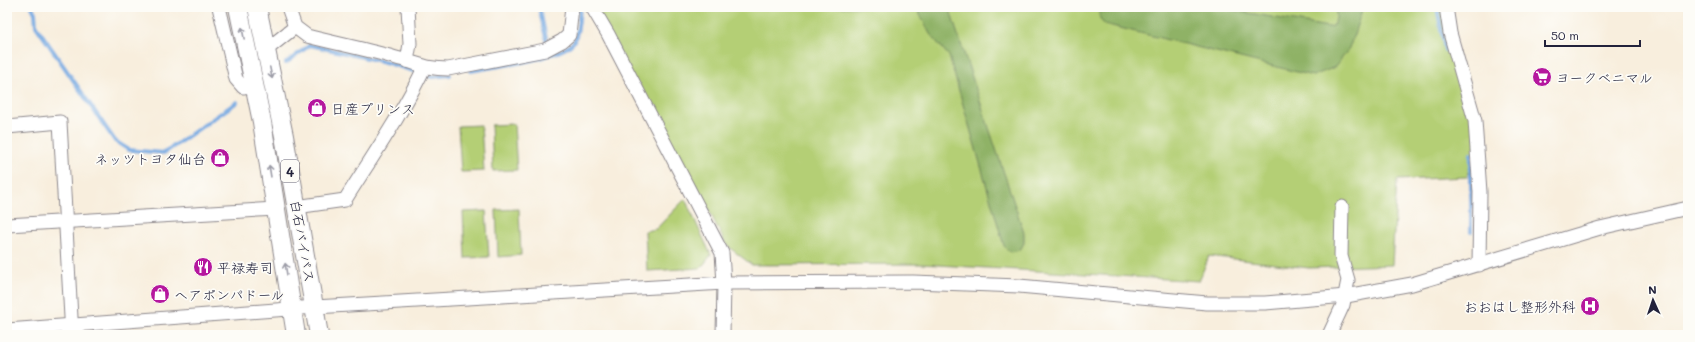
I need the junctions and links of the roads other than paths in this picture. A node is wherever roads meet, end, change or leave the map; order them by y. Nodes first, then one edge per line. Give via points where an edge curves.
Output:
1 (219, 7) edge
2 (238, 7) edge
3 (257, 7) edge
4 (288, 7) edge
5 (408, 7) edge
6 (572, 7) edge
7 (592, 7) edge
8 (1446, 7) edge
9 (295, 27) junction
10 (266, 50) junction
11 (407, 61) junction
12 (422, 72) junction
13 (254, 85) junction
14 (7, 127) edge
15 (296, 207) junction
16 (1342, 207) dead end
17 (1688, 208) edge
18 (276, 210) junction
19 (66, 222) junction
20 (7, 225) edge
21 (1479, 265) junction
22 (724, 283) junction
23 (1346, 296) junction
24 (315, 307) junction
25 (292, 309) junction
26 (7, 330) edge
27 (72, 330) edge
28 (296, 335) edge
29 (319, 335) edge
30 (724, 335) edge
31 (1329, 335) edge

1 - 13 street via 236,79 243,87
13 -> 2 highway, 白石バイパス / 4
3 - 10 highway, 白石バイパス / 4
4 - 9 street
5 - 11 street via 410,44
6 - 12 street via 568,35 549,48
7 - 22 street via 722,253
8 - 21 street via 1450,34 1475,121 1480,192
9 - 10 street
9 - 11 street via 307,36
10 -> 15 highway, 白石バイパス / 4
11 - 12 street
12 - 15 street via 345,200
18 -> 13 highway, 白石バイパス / 4
14 - 19 street via 60,122
15 - 24 highway, 白石バイパス / 4
16 - 23 street via 1341,256 1348,280
17 - 21 street via 1600,228
18 - 19 street
25 -> 18 highway, 白石バイパス / 4
19 - 20 street
19 - 27 street
21 - 23 street via 1412,284
22 - 23 street via 928,282 1019,286 1206,303 1265,304
22 - 24 street
22 - 30 street
23 - 31 street
24 - 25 street
24 - 29 highway, 白石バイパス / 4
25 - 27 street
25 - 28 highway, 白石バイパス / 4
26 - 27 street

